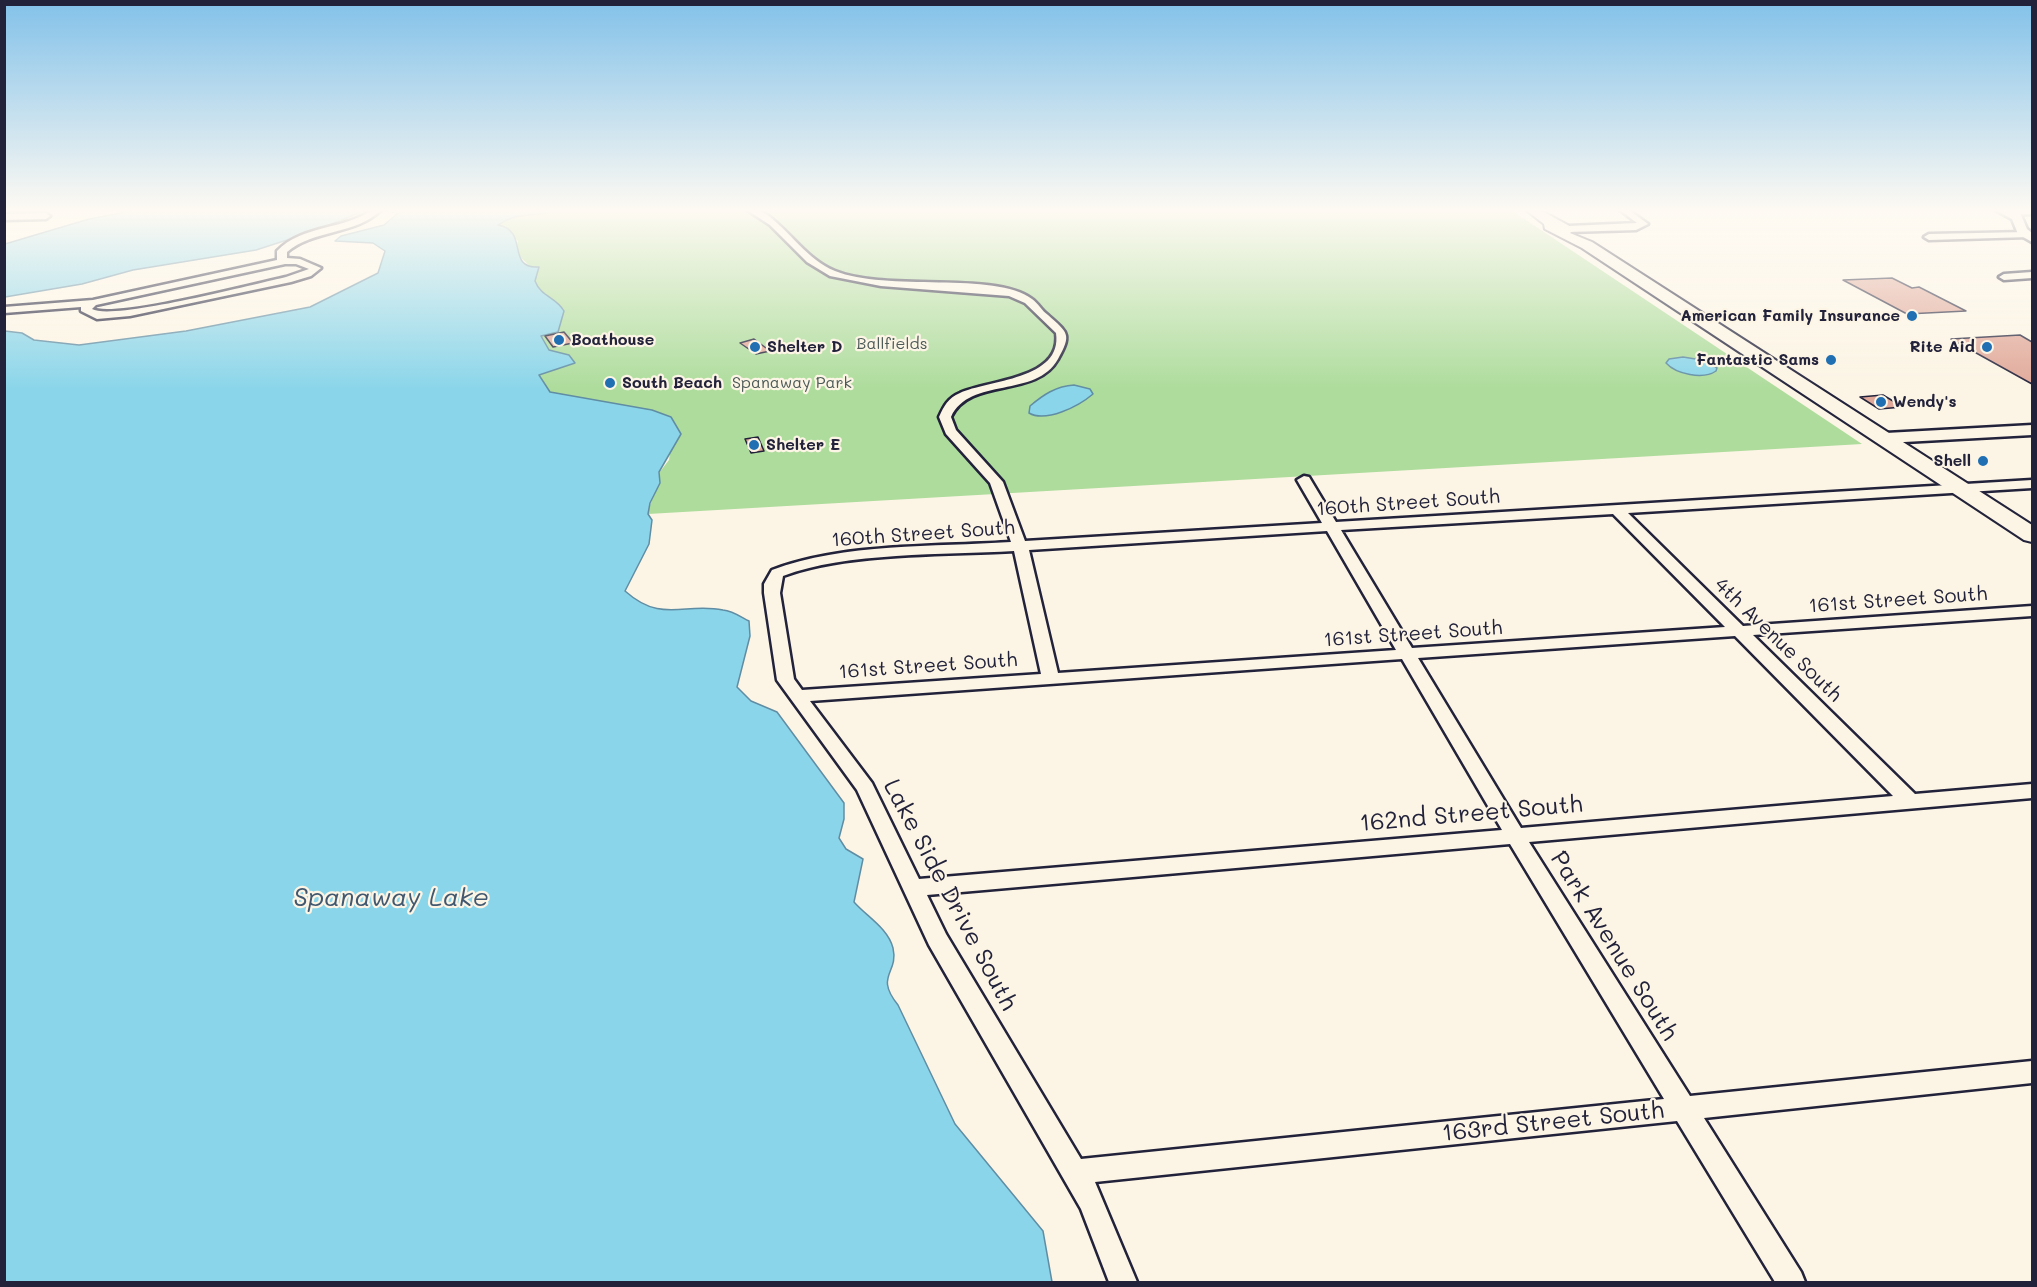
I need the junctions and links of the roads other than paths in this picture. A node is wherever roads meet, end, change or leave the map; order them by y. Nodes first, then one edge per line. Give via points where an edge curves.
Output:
1 (245, 270) edge
2 (313, 270) edge
3 (826, 270) edge
4 (1626, 270) edge
5 (2032, 275) edge
6 (2004, 277) dead end
7 (93, 303) junction
8 (4, 310) edge
9 (2032, 430) edge
10 (1886, 438) junction
11 (1304, 480) dead end
12 (2032, 484) edge
13 (1963, 488) junction
14 (1616, 509) junction
15 (1333, 527) junction
16 (2032, 535) edge
17 (1021, 547) junction
18 (786, 568) joint
19 (2032, 611) edge
20 (1742, 632) junction
21 (1408, 656) junction
22 (1051, 679) junction
23 (796, 696) junction
24 (2032, 791) edge
25 (1911, 801) junction
26 (1516, 837) junction
27 (913, 888) junction
28 (2032, 1072) edge
29 (1683, 1108) junction
30 (1074, 1172) junction
31 (1124, 1282) edge
32 (1791, 1282) edge

1 - 7 street
2 - 7 street via 288,280 130,313 93,315 85,309
3 - 17 street via 858,279 1014,295 1031,303 1061,333 1056,359 1042,372 1026,380 972,392 946,412 950,431 996,482
4 - 10 main road
5 - 6 street
7 - 8 street
9 - 10 street
10 - 13 main road
11 - 15 street, Park Avenue South
12 - 13 street, 160th Street South
13 - 14 street, 160th Street South
13 - 16 main road
14 - 15 street, 160th Street South
14 - 20 street, 4th Avenue South
15 - 17 street, 160th Street South
15 - 21 street, Park Avenue South
17 - 18 street, 160th Street South via 829,558
17 - 22 street
18 - 23 street, Lake Side Drive South via 774,577 772,592 784,671
19 - 20 street, 161st Street South
20 - 21 street, 161st Street South
20 - 25 street, 4th Avenue South
21 - 22 street, 161st Street South
21 - 26 street, Park Avenue South
22 - 23 street, 161st Street South
23 - 27 street, Lake Side Drive South via 865,788
24 - 25 street, 162nd Street South
25 - 26 street, 162nd Street South
26 - 27 street, 162nd Street South
26 - 29 street, Park Avenue South
27 - 30 street, Lake Side Drive South via 937,939
28 - 29 street, 163rd Street South
29 - 30 street, 163rd Street South
29 - 32 street, Park Avenue South
30 - 31 street, Lake Side Drive South via 1092,1202

